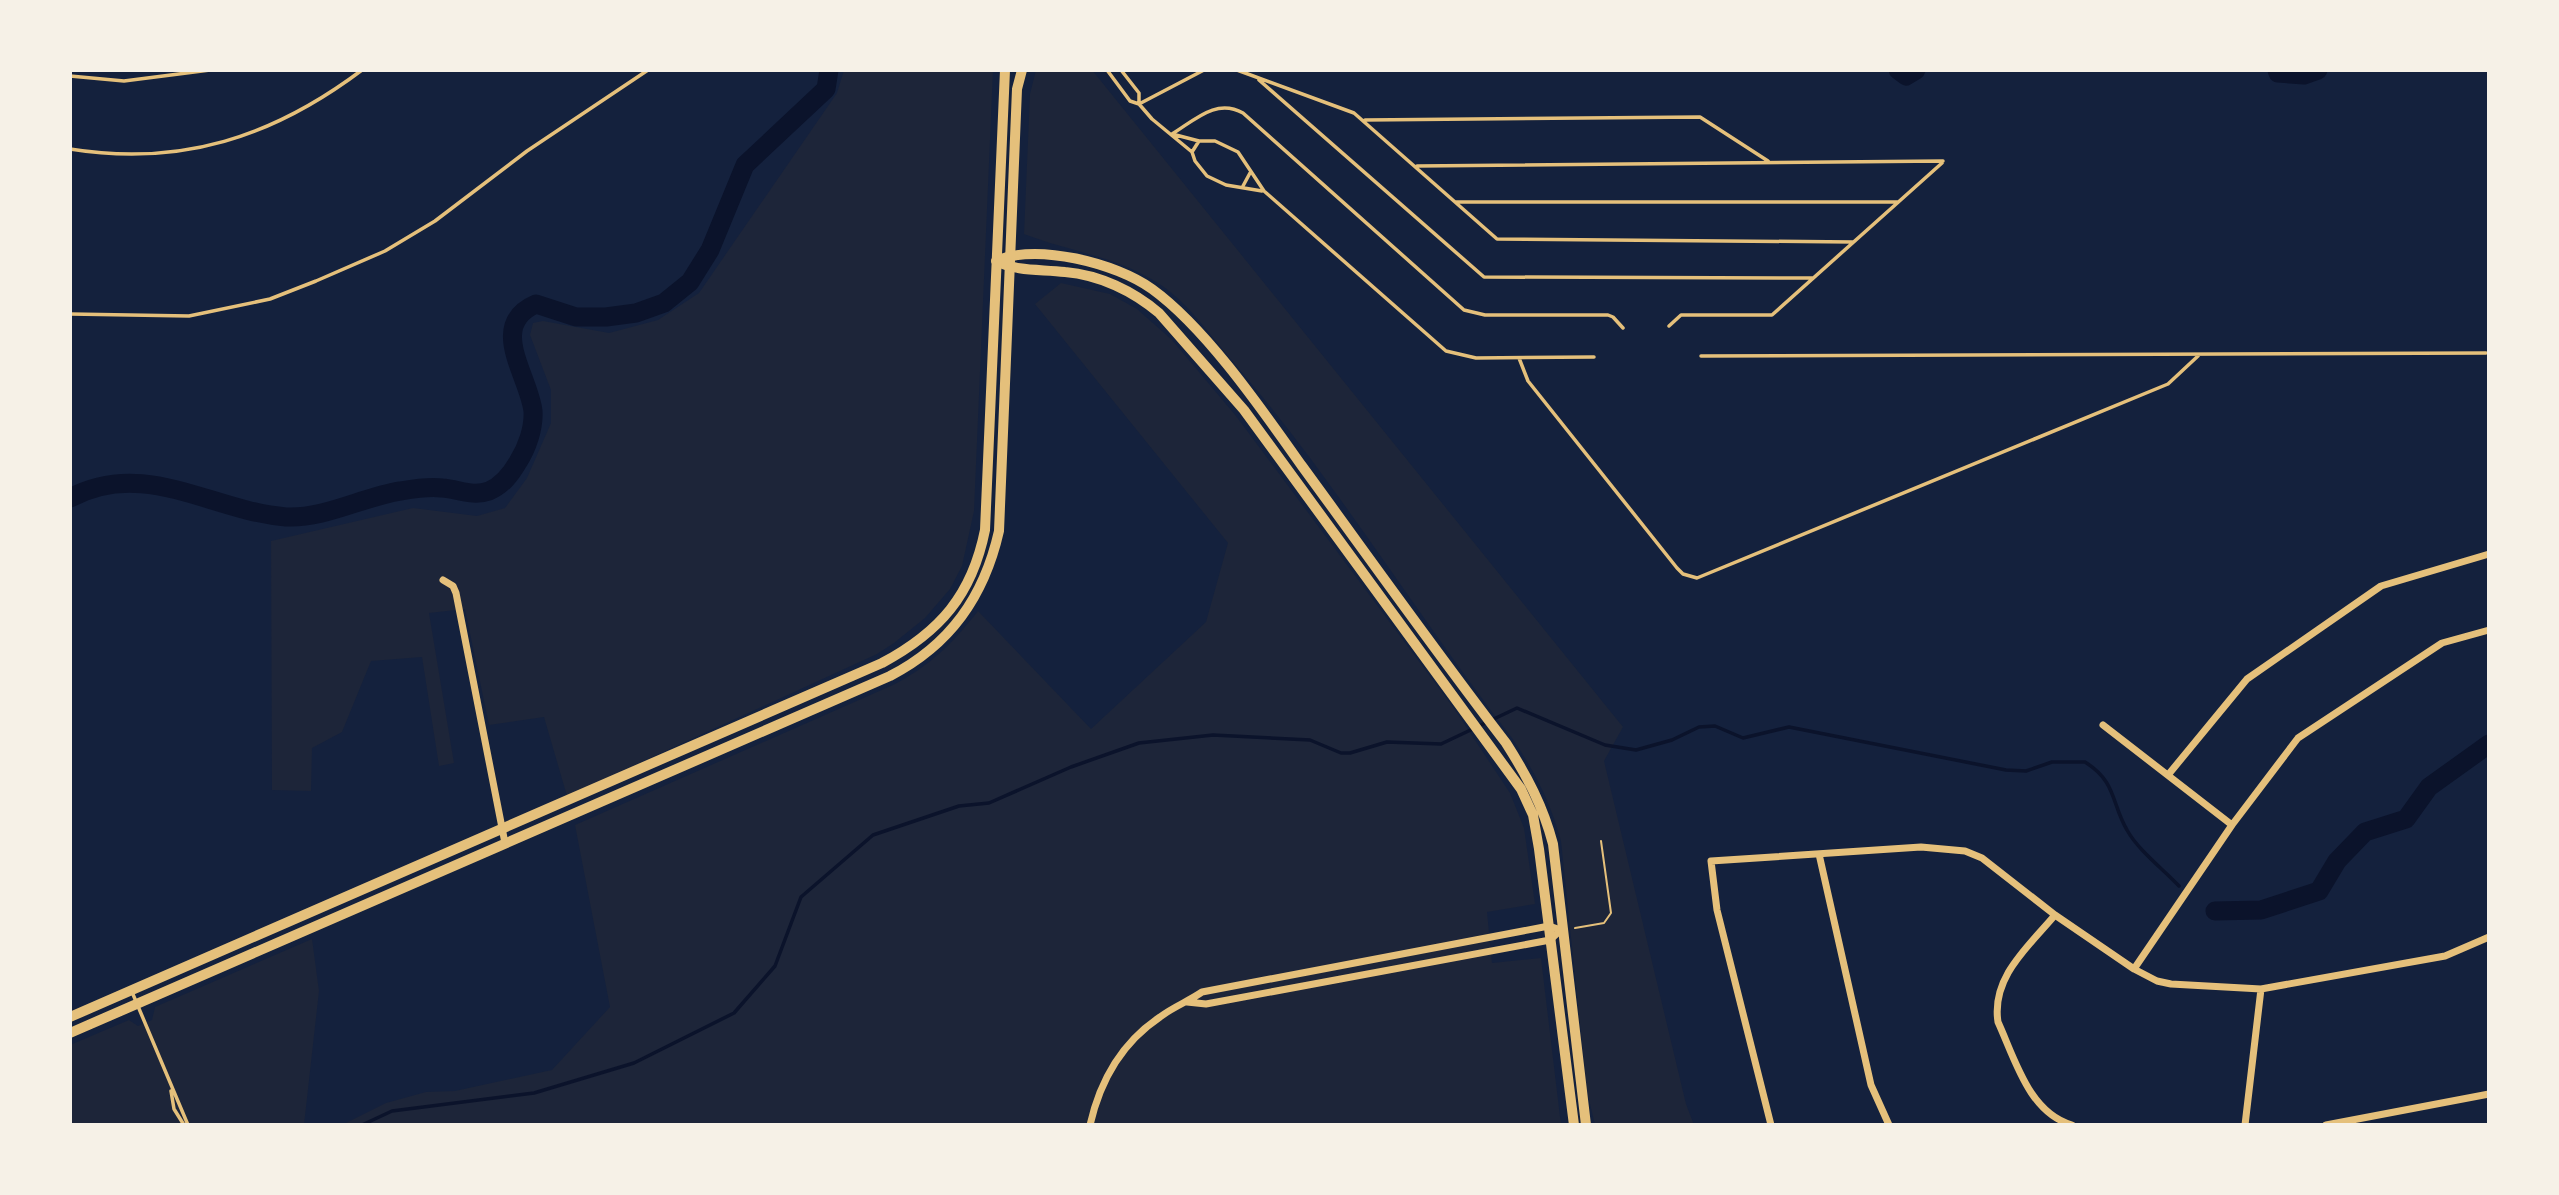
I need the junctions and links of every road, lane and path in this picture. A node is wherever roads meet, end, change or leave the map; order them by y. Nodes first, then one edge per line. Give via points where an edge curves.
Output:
1 (210, 70) edge
2 (362, 70) edge
3 (648, 70) edge
4 (1004, 70) edge
5 (1022, 70) edge
6 (1107, 70) edge
7 (1121, 70) edge
8 (1204, 70) edge
9 (1237, 70) edge
10 (70, 76) edge
11 (1258, 78) junction
12 (1139, 104) junction
13 (1363, 120) junction
14 (1172, 134) junction
15 (1199, 141) junction
16 (70, 149) edge
17 (1192, 152) junction
18 (1769, 162) junction
19 (1416, 166) junction
20 (1250, 171) junction
21 (1243, 186) junction
22 (1264, 191) junction
23 (1455, 202) junction
24 (1898, 202) junction
25 (1853, 243) junction
26 (1011, 254) junction
27 (996, 261) junction
28 (1011, 268) junction
29 (1812, 278) junction
30 (70, 314) edge
31 (1669, 326) dead end
32 (1623, 328) dead end
33 (2486, 353) dead end
34 (1701, 356) dead end
35 (2198, 356) junction
36 (1594, 357) dead end
37 (1518, 358) junction
38 (2489, 554) edge
39 (443, 580) dead end
40 (2489, 630) edge
41 (2103, 725) dead end
42 (2168, 775) junction
43 (2232, 825) junction
44 (502, 829) junction
45 (1601, 841) dead end
46 (505, 843) junction
47 (1819, 854) junction
48 (2055, 915) junction
49 (1549, 926) junction
50 (1561, 930) junction
51 (2489, 937) edge
52 (1550, 940) junction
53 (2134, 969) junction
54 (2261, 989) junction
55 (132, 990) junction
56 (1187, 1002) junction
57 (137, 1004) junction
58 (70, 1017) edge
59 (70, 1033) edge
60 (171, 1089) junction
61 (2489, 1094) edge
62 (186, 1125) edge
63 (1090, 1125) edge
64 (1574, 1125) edge
65 (1586, 1125) edge
66 (1771, 1125) edge
67 (1889, 1125) edge
68 (2073, 1125) edge
69 (2245, 1125) edge
70 (2326, 1125) edge

1 - 10 lane via 124,81
2 - 16 lane via 267,128 213,146 136,155
3 - 30 lane via 435,221 385,251 316,281 270,299 189,316
4 - 27 highway
5 - 26 highway via 1017,89
6 - 12 lane via 1130,101
7 - 12 lane via 1139,93
8 - 12 lane
9 - 11 lane
11 - 13 lane via 1344,108
11 - 29 lane via 1485,277
12 - 14 lane
13 - 18 lane via 1700,117
13 - 19 lane
14 - 15 lane
14 - 17 lane
14 - 32 lane via 1207,112 1231,107 1464,310 1485,315 1608,315
15 - 17 lane
15 - 20 lane via 1231,148 1243,157
17 - 21 lane via 1207,176 1226,185
18 - 19 lane
18 - 24 lane via 1943,161
19 - 23 lane
20 - 21 lane
20 - 22 lane
21 - 22 lane
22 - 37 lane via 1446,351 1476,358
23 - 24 lane
23 - 25 lane via 1491,235 1503,240
24 - 25 lane
25 - 29 lane
26 - 27 main road
26 - 28 highway
26 - 50 main road via 1069,258 1136,279 1168,302 1256,401 1531,782 1553,844
27 - 28 main road
27 - 44 highway via 985,530 974,572 946,615 919,640 882,663
28 - 46 highway via 999,531 986,578 957,625 929,652 890,677
28 - 49 main road via 1067,272 1098,279 1136,296 1159,313 1244,410 1521,789 1532,815
29 - 31 lane via 1772,315 1681,315
33 - 35 lane
34 - 35 lane
35 - 37 lane via 2168,384 1697,578 1674,565 1528,382
36 - 37 lane
38 - 42 street via 2381,586 2247,679
39 - 44 street via 456,593
40 - 43 street via 2442,643 2315,724 2284,754
41 - 42 street
42 - 43 street
43 - 53 street
44 - 46 street
44 - 55 highway
45 - 50 path via 1611,913 1604,923
46 - 57 highway
47 - 48 street via 1921,847 1965,851 1982,858
47 - 66 street via 1711,861 1717,910
47 - 67 street via 1871,1085
48 - 53 street
48 - 68 street via 2006,973 1996,1009 2032,1094 2044,1111
49 - 50 street
49 - 52 main road
49 - 56 street via 1202,992
50 - 52 street
50 - 65 main road
51 - 54 street via 2445,956
52 - 56 street via 1206,1004
52 - 64 main road
53 - 54 street via 2171,984
54 - 69 street
55 - 57 lane
55 - 58 highway
56 - 63 street via 1134,1037 1097,1093
57 - 59 highway
57 - 60 lane
60 - 62 lane via 182,1105
60 - 62 lane via 174,1109
61 - 70 street

